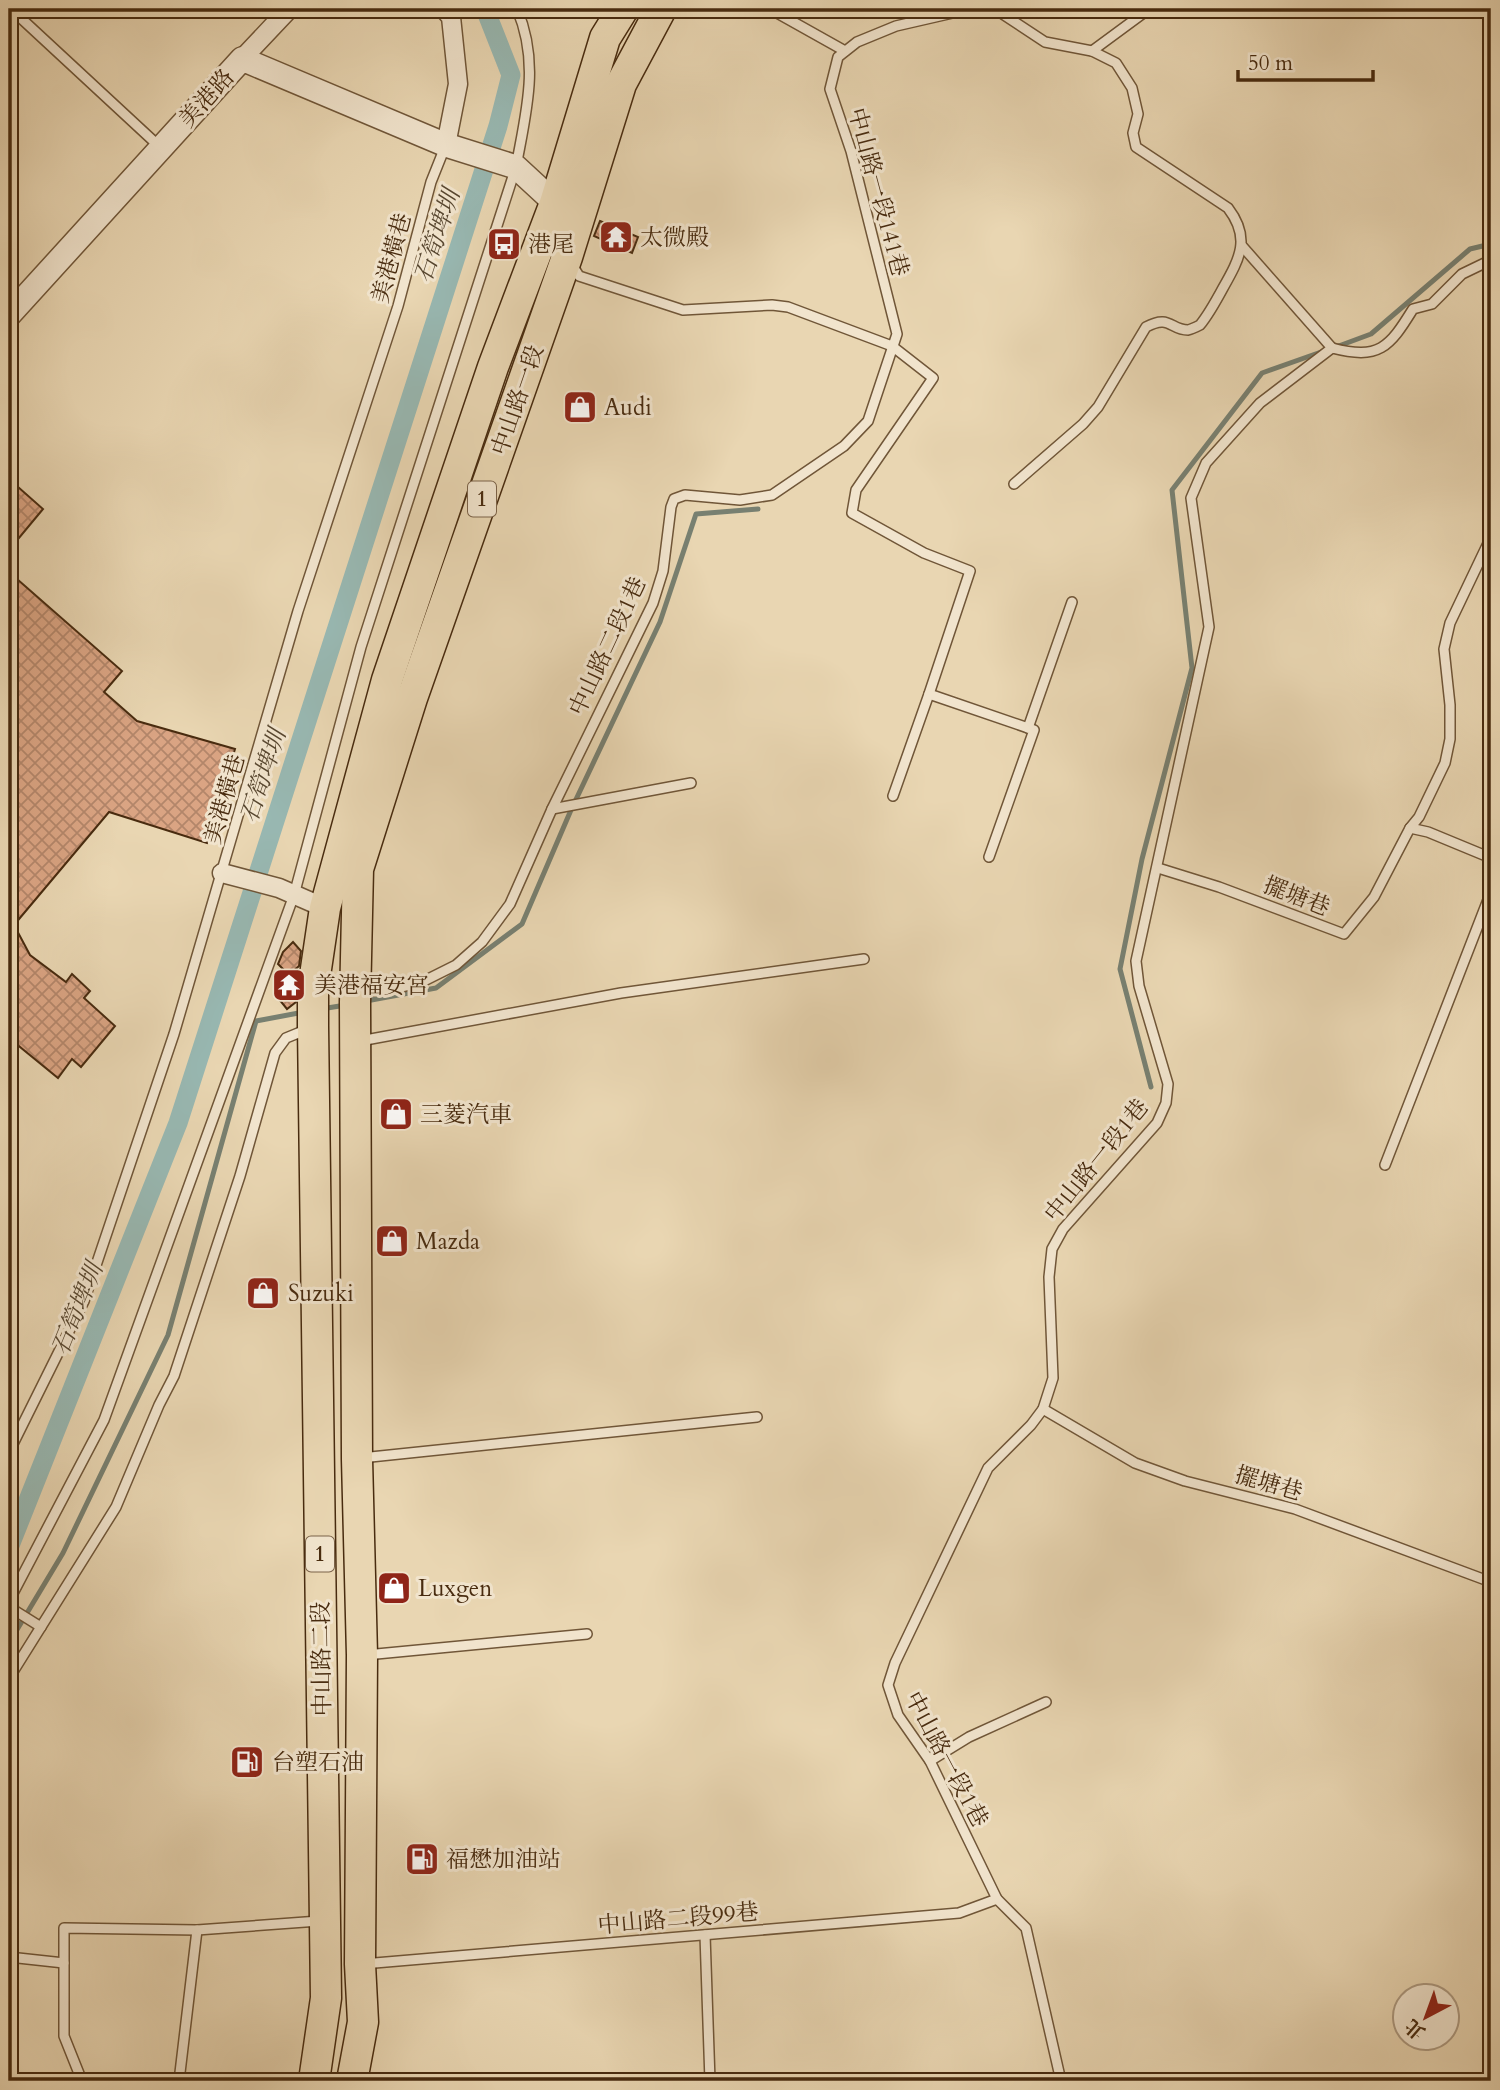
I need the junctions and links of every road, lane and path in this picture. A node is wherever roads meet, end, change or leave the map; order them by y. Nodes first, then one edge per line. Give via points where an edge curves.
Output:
1 (11, 9) edge
2 (289, 9) edge
3 (444, 9) edge
4 (517, 9) edge
5 (623, 9) edge
6 (661, 9) edge
7 (769, 9) edge
8 (970, 9) edge
9 (995, 9) edge
10 (1149, 9) edge
11 (845, 51) junction
12 (1092, 51) junction
13 (242, 59) junction
14 (161, 148) junction
15 (455, 148) junction
16 (509, 165) junction
17 (555, 203) junction
18 (1242, 246) junction
19 (567, 257) junction
20 (1491, 260) edge
21 (9, 315) edge
22 (892, 346) junction
23 (1332, 348) junction
24 (1014, 484) dead end
25 (1491, 537) edge
26 (1072, 602) dead end
27 (929, 694) junction
28 (1028, 728) junction
29 (691, 783) dead end
30 (893, 796) dead end
31 (552, 809) junction
32 (1410, 828) junction
33 (989, 857) dead end
34 (1491, 858) edge
35 (1158, 868) junction
36 (222, 873) junction
37 (286, 892) junction
38 (1491, 892) edge
39 (325, 908) junction
40 (864, 959) dead end
41 (355, 997) junction
42 (313, 1026) junction
43 (355, 1042) junction
44 (1385, 1165) dead end
45 (1043, 1409) junction
46 (757, 1417) dead end
47 (9, 1452) edge
48 (357, 1459) junction
49 (1491, 1582) edge
50 (9, 1601) edge
51 (9, 1607) edge
52 (41, 1627) junction
53 (587, 1634) dead end
54 (362, 1655) junction
55 (9, 1678) edge
56 (1046, 1702) dead end
57 (930, 1761) junction
58 (997, 1899) junction
59 (325, 1920) junction
60 (197, 1930) junction
61 (705, 1935) junction
62 (9, 1957) edge
63 (64, 1963) junction
64 (360, 1965) junction
65 (82, 2081) edge
66 (179, 2081) edge
67 (314, 2081) edge
68 (352, 2081) edge
69 (710, 2081) edge
70 (1060, 2081) edge

1 - 14 lane
2 - 13 street
3 - 15 street via 451,17 458,84
4 - 16 lane via 526,31 531,85
5 - 17 main road, 中山路一段 / 1 via 605,38
6 - 19 main road, 中山路一段 / 1 via 621,84
7 - 11 lane
8 - 11 lane via 896,26
9 - 12 lane via 1045,42
10 - 12 lane
11 - 22 lane, 中山路一段141巷 via 838,57 830,89 851,151 897,334
12 - 18 lane via 1116,63 1132,88 1138,114 1133,133 1136,147 1228,208 1239,222
13 - 14 street, 美港路
13 - 15 street, 美港路
14 - 21 street, 美港路
15 - 16 street, 美港路
15 - 36 lane, 美港橫巷 via 431,182 398,306 298,611
16 - 17 street
16 - 37 lane
17 - 19 street
17 - 39 main road, 中山路一段 / 1 via 493,367 387,680
18 - 23 lane
18 - 24 lane via 1238,262 1200,326 1187,330 1165,321 1146,327 1098,407
19 - 22 lane via 579,276 683,310 788,307
19 - 41 main road, 中山路一段 / 1 via 412,698 358,869
20 - 23 lane via 1462,275 1432,304 1413,309 1381,350 1363,353
22 - 27 lane via 933,378 856,491 852,513 923,553 970,571
22 - 31 lane, 中山路二段1巷 via 868,421 816,467 772,495 740,500 685,495 674,499 653,603
23 - 35 lane, 中山路一段1巷 via 1261,403 1206,463 1191,498 1209,626
25 - 32 lane, 擺塘巷 via 1450,623 1444,649 1450,739 1444,763
26 - 28 lane
27 - 28 lane
27 - 30 lane
28 - 33 lane via 1034,730
29 - 31 lane
31 - 41 lane, 中山路二段1巷 via 510,904 482,942 456,965 422,982
32 - 34 lane
32 - 35 lane, 擺塘巷 via 1374,897 1344,934
35 - 45 lane, 中山路一段1巷 via 1136,961 1168,1084 1166,1104 1157,1123 1063,1228 1052,1249 1053,1378
36 - 37 street
36 - 47 lane, 美港橫巷 via 174,1034 84,1301
37 - 39 street
37 - 50 lane via 104,1420
38 - 44 lane
39 - 42 main road, 中山路一段 / 1 via 313,989
40 - 43 lane via 621,993
41 - 43 main road, 1
42 - 52 lane via 286,1038 275,1053 174,1376 116,1507
42 - 59 main road, 中山路二段 / 1
43 - 48 main road, 中山路二段 / 1
45 - 49 lane, 擺塘巷 via 1135,1463 1295,1509
45 - 57 lane, 中山路一段1巷 via 988,1468 895,1663 888,1685 898,1714
46 - 48 lane
48 - 54 main road, 中山路二段 / 1
51 - 52 lane
52 - 55 lane
53 - 54 lane
54 - 64 main road, 中山路二段 / 1
56 - 57 lane via 969,1737
57 - 58 lane, 中山路一段1巷
58 - 61 lane, 中山路二段99巷 via 958,1913
58 - 70 lane, 中山路一段1巷 via 1026,1928
59 - 60 lane
59 - 67 main road, 中山路二段 / 1 via 326,1998
60 - 63 lane via 64,1928
60 - 66 lane
61 - 64 lane, 中山路二段99巷
61 - 69 lane
62 - 63 lane
63 - 65 lane via 64,2036
64 - 68 main road, 中山路二段 / 1 via 363,2022

